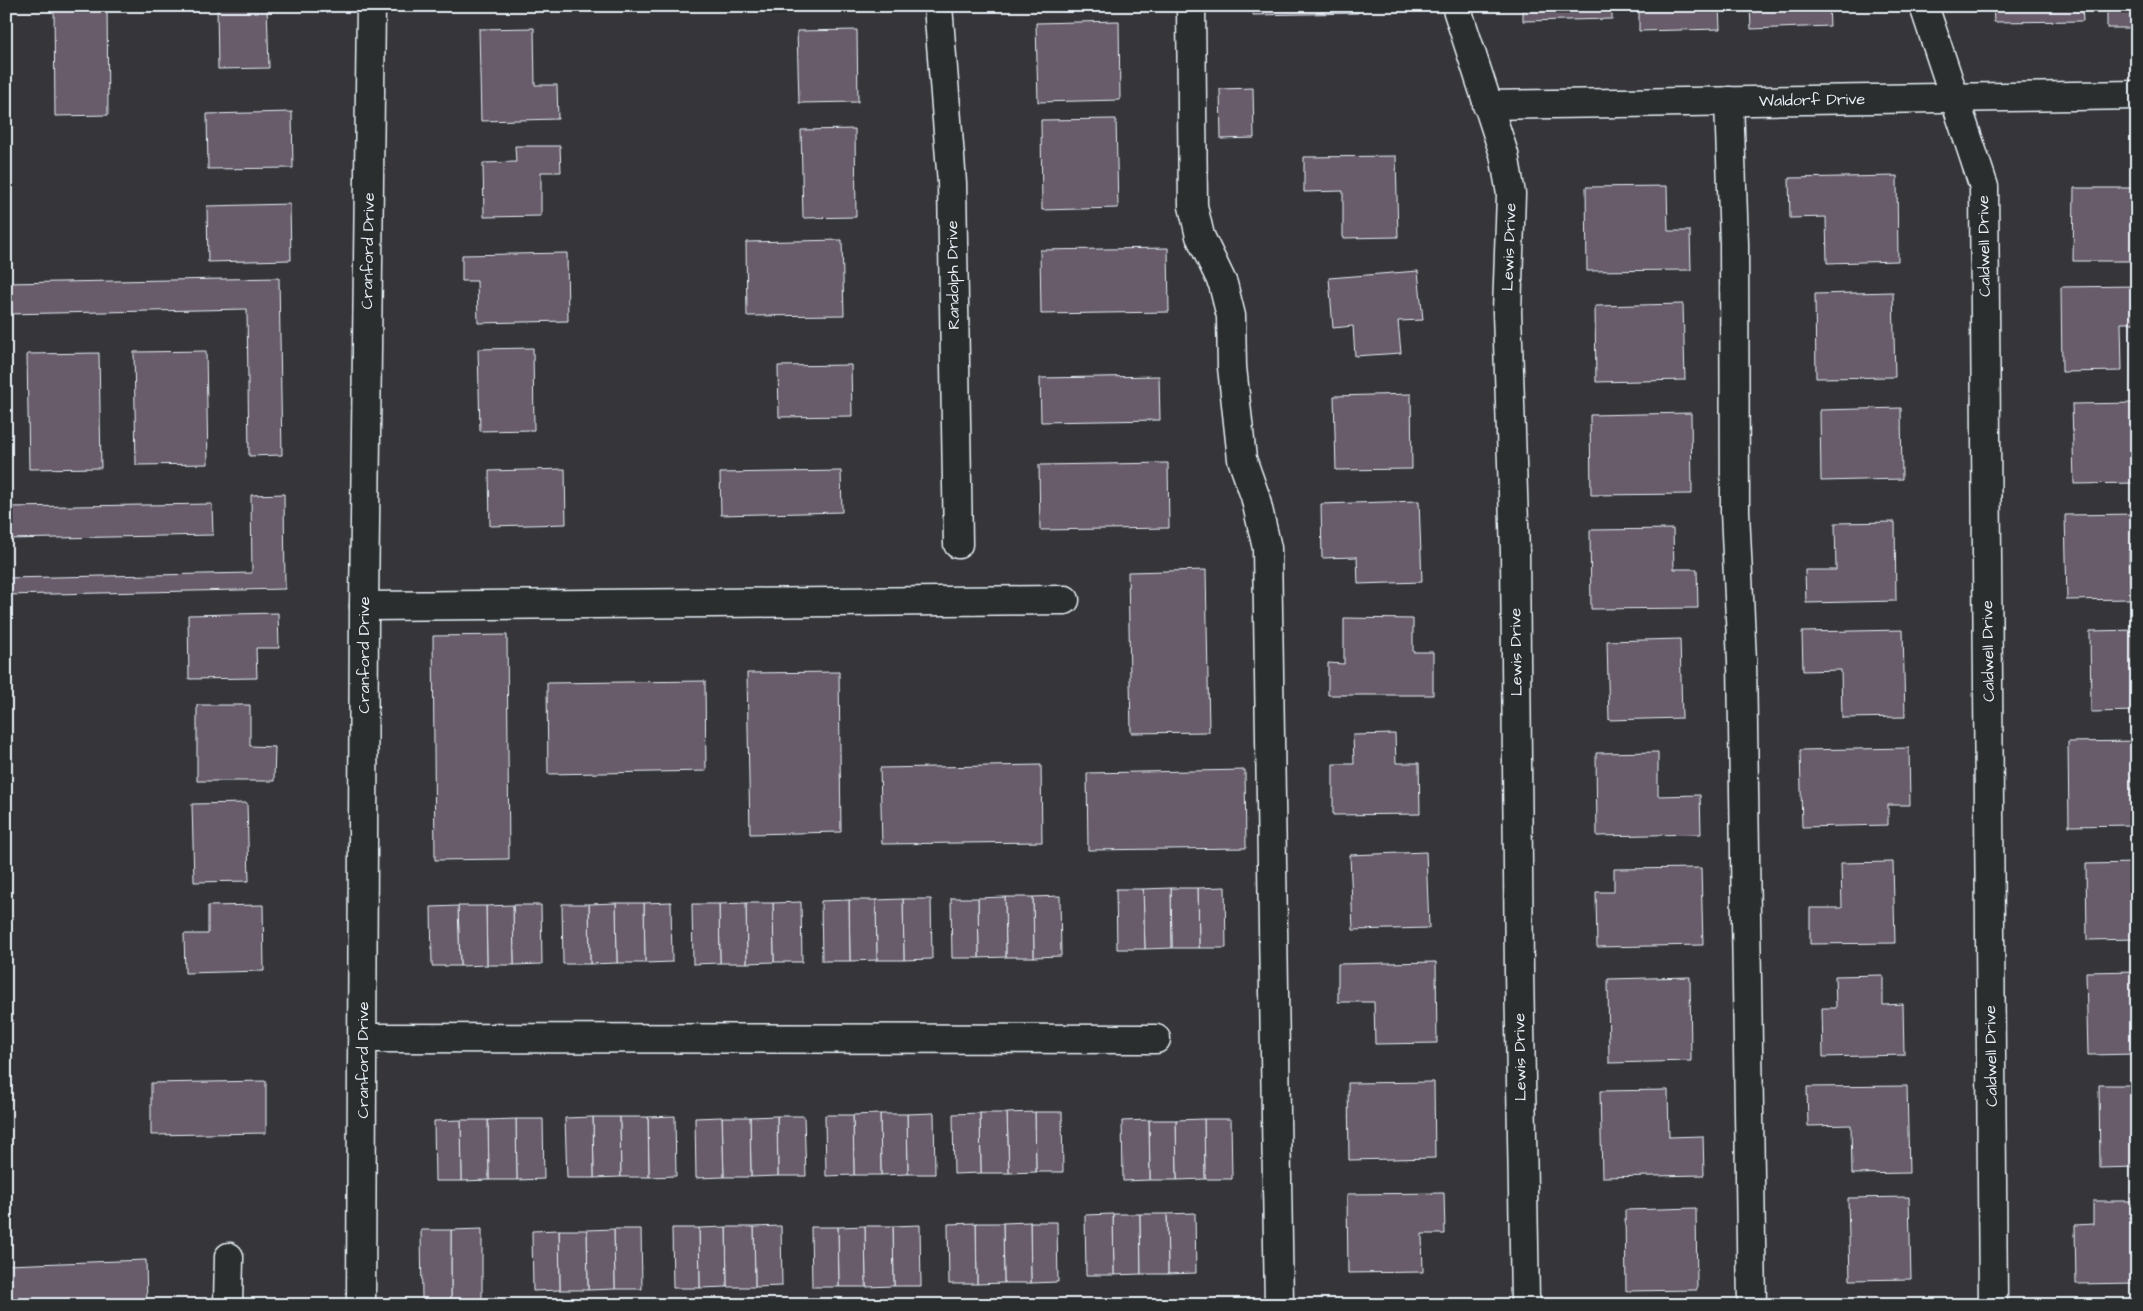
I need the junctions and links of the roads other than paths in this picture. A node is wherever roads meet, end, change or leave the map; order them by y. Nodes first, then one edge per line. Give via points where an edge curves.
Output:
1 (371, 6) edge
2 (938, 6) edge
3 (1191, 6) edge
4 (1456, 6) edge
5 (1924, 6) edge
6 (2137, 95) edge
7 (1955, 98) junction
8 (1729, 101) junction
9 (1488, 105) junction
10 (958, 544) dead end
11 (1065, 600) dead end
12 (364, 606) junction
13 (363, 1038) junction
14 (1156, 1039) dead end
15 (229, 1257) dead end
16 (228, 1305) edge
17 (361, 1305) edge
18 (1279, 1305) edge
19 (1528, 1305) edge
20 (1752, 1305) edge
21 (1993, 1305) edge

1 - 12 street, Cranford Drive
2 - 10 street, Randolph Drive via 952,183
3 - 18 street via 1193,206 1200,236 1223,284 1232,316 1232,367 1242,459 1255,496 1267,548
4 - 9 street, Lewis Drive
5 - 7 street, Caldwell Drive
6 - 7 street, Waldorf Drive
7 - 8 street, Waldorf Drive
7 - 21 street, Caldwell Drive via 1984,187
8 - 9 street, Waldorf Drive
8 - 20 street via 1735,263 1735,512 1742,671
9 - 19 street, Lewis Drive via 1504,154 1511,194 1507,312 1515,554 1518,971 1525,1300
11 - 12 street
12 - 13 street, Cranford Drive
13 - 14 street
13 - 17 street, Cranford Drive
15 - 16 street

